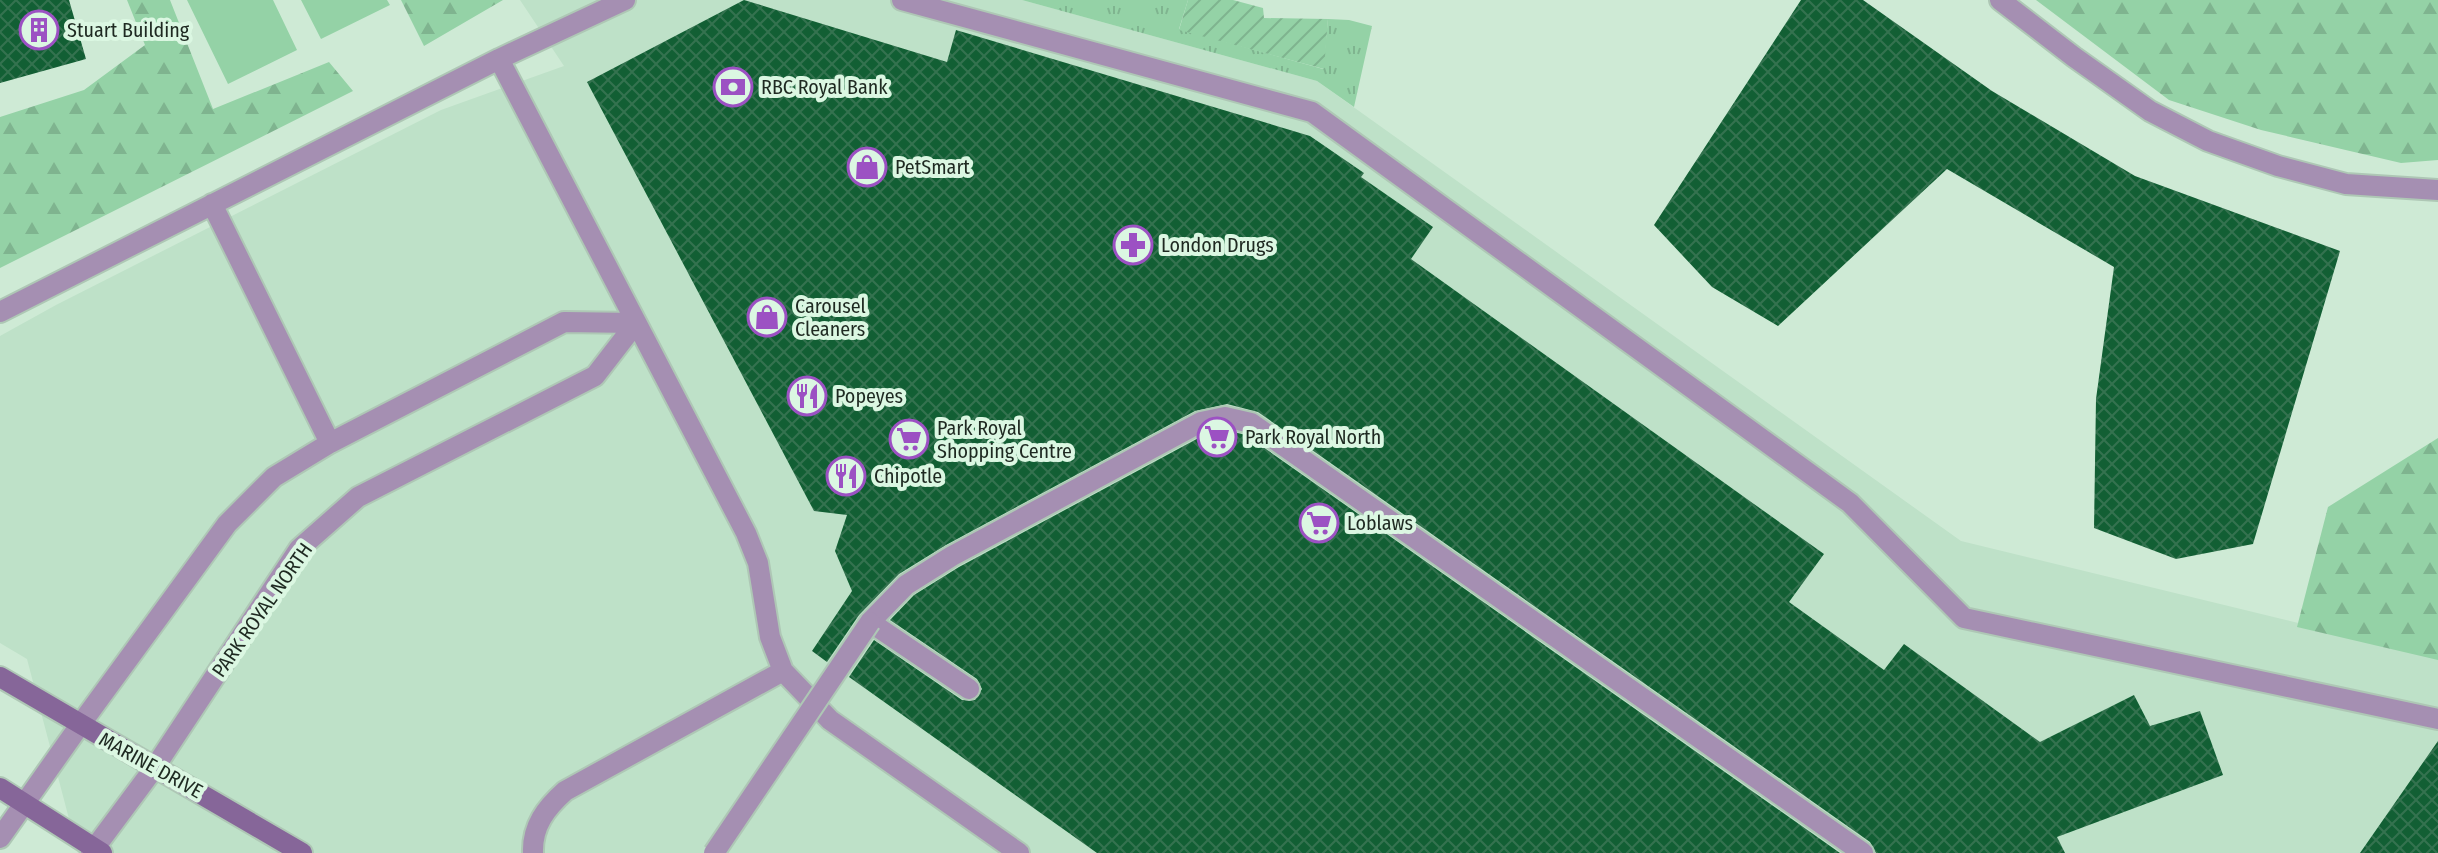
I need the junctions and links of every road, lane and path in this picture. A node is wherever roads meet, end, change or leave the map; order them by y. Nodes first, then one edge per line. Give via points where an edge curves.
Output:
1 (625, 0) edge
2 (902, 0) edge
3 (2000, 0) edge
4 (499, 59) junction
5 (2438, 190) edge
6 (212, 204) junction
7 (0, 312) edge
8 (636, 323) junction
9 (330, 443) junction
10 (870, 622) junction
11 (783, 671) junction
12 (0, 677) edge
13 (969, 689) dead end
14 (2438, 719) edge
15 (80, 725) junction
16 (155, 767) junction
17 (0, 788) edge
18 (25, 803) junction
19 (0, 838) edge
20 (96, 851) edge
21 (302, 853) edge
22 (533, 853) edge
23 (714, 853) edge
24 (1019, 853) edge
25 (1863, 853) edge

1 - 4 street
2 - 14 street via 1312,112 1850,503 1964,618
3 - 5 street via 2150,111 2208,141 2346,184
4 - 6 street
4 - 8 street
6 - 7 street
6 - 9 street
8 - 9 street via 564,322
8 - 11 street via 746,533
8 - 16 street, PARK ROYAL NORTH via 595,376 358,497 299,549
9 - 15 street via 274,477 227,524
10 - 13 street
10 - 23 street, bridge
10 - 25 street via 906,585 952,556 1201,422 1225,417 1251,423
11 - 22 street via 565,791 539,822
11 - 24 street via 830,720
12 - 15 main road, MARINE DRIVE
15 - 16 main road, MARINE DRIVE
15 - 18 street
16 - 20 street, PARK ROYAL NORTH
16 - 21 main road, MARINE DRIVE
17 - 18 main road
18 - 19 street
18 - 20 main road

